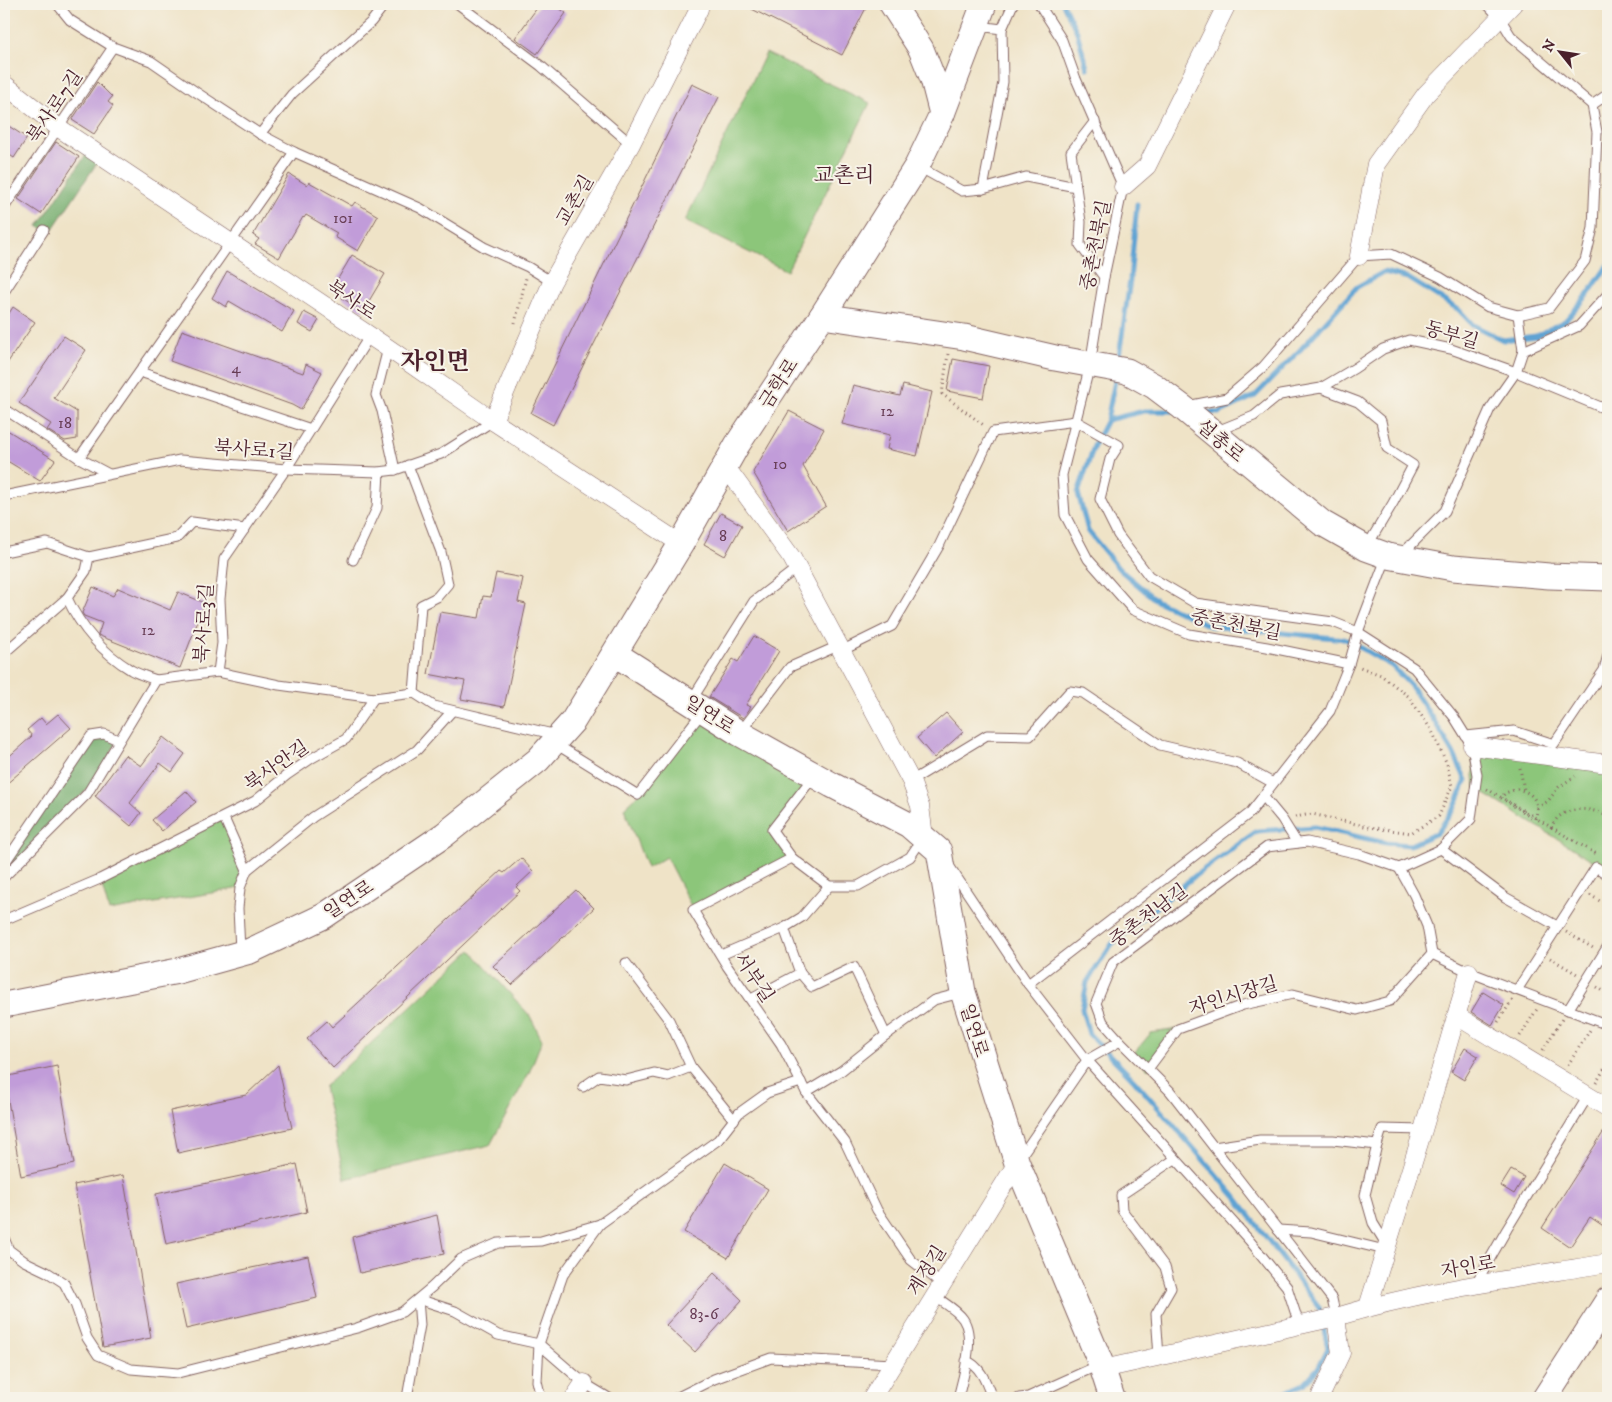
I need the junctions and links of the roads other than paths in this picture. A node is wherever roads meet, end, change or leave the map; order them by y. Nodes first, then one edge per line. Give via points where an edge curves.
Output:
1 (57, 4) edge
2 (385, 4) edge
3 (458, 4) edge
4 (699, 4) edge
5 (892, 4) edge
6 (1013, 4) edge
7 (1039, 4) edge
8 (1227, 4) edge
9 (1488, 4) edge
10 (1513, 4) edge
11 (979, 15) edge
12 (1500, 18) junction
13 (1002, 29) junction
14 (113, 47) junction
15 (4, 84) edge
16 (1608, 94) edge
17 (1592, 104) junction
18 (942, 114) junction
19 (1096, 121) junction
20 (59, 128) junction
21 (260, 134) junction
22 (631, 144) junction
23 (294, 152) junction
24 (917, 166) junction
25 (1076, 187) junction
26 (1123, 187) junction
27 (983, 189) junction
28 (4, 208) edge
29 (44, 230) dead end
30 (231, 243) junction
31 (1359, 256) junction
32 (1104, 277) junction
33 (552, 282) junction
34 (4, 292) edge
35 (1608, 294) edge
36 (1518, 315) junction
37 (822, 316) junction
38 (369, 337) junction
39 (388, 348) junction
40 (1523, 351) junction
41 (1090, 365) junction
42 (140, 372) junction
43 (1516, 372) junction
44 (1321, 388) junction
45 (1182, 407) junction
46 (4, 409) edge
47 (1608, 410) edge
48 (493, 421) junction
49 (1076, 421) junction
50 (311, 429) junction
51 (1212, 433) junction
52 (79, 458) junction
53 (408, 466) junction
54 (726, 466) junction
55 (286, 469) junction
56 (394, 470) junction
57 (380, 472) junction
58 (109, 474) junction
59 (4, 496) edge
60 (245, 528) junction
61 (680, 544) junction
62 (4, 552) edge
63 (1384, 554) junction
64 (89, 557) junction
65 (353, 560) dead end
66 (797, 568) junction
67 (1608, 578) edge
68 (67, 598) junction
69 (1358, 632) junction
70 (840, 648) junction
71 (4, 653) edge
72 (614, 654) junction
73 (1608, 655) edge
74 (1349, 664) junction
75 (218, 672) junction
76 (156, 680) junction
77 (414, 692) junction
78 (374, 698) junction
79 (697, 706) junction
80 (452, 710) junction
81 (739, 733) junction
82 (118, 740) junction
83 (557, 740) junction
84 (1469, 741) junction
85 (1604, 769) edge
86 (814, 775) junction
87 (911, 781) junction
88 (1273, 783) junction
89 (1263, 796) junction
90 (224, 818) junction
91 (1297, 843) junction
92 (932, 844) junction
93 (1441, 849) junction
94 (792, 858) junction
95 (4, 864) edge
96 (1400, 868) junction
97 (247, 870) junction
98 (1608, 875) edge
99 (4, 877) edge
100 (829, 886) junction
101 (4, 920) edge
102 (1557, 926) junction
103 (784, 928) junction
104 (1606, 950) edge
105 (240, 954) junction
106 (1432, 954) junction
107 (721, 955) junction
108 (626, 963) dead end
109 (1469, 972) junction
110 (800, 973) junction
111 (1028, 984) junction
112 (1517, 990) junction
113 (963, 992) junction
114 (751, 999) junction
115 (4, 1005) edge
116 (1568, 1010) junction
117 (1457, 1016) junction
118 (1608, 1025) edge
119 (886, 1035) junction
120 (1120, 1041) junction
121 (1087, 1060) junction
122 (691, 1067) junction
123 (1148, 1069) junction
124 (800, 1082) junction
125 (583, 1087) dead end
126 (806, 1092) junction
127 (1588, 1096) junction
128 (1608, 1108) edge
129 (734, 1120) junction
130 (1423, 1130) junction
131 (1376, 1145) junction
132 (1214, 1147) junction
133 (1174, 1159) junction
134 (1016, 1164) junction
135 (600, 1224) junction
136 (1278, 1230) junction
137 (4, 1238) edge
138 (1385, 1248) junction
139 (1608, 1263) edge
140 (1475, 1286) junction
141 (939, 1290) junction
142 (418, 1299) junction
143 (1608, 1300) edge
144 (1368, 1307) junction
145 (1336, 1316) junction
146 (1299, 1324) junction
147 (539, 1344) junction
148 (1159, 1357) junction
149 (966, 1361) junction
150 (894, 1364) junction
151 (1102, 1366) junction
152 (584, 1383) junction
153 (407, 1398) edge
154 (541, 1398) edge
155 (574, 1398) edge
156 (609, 1398) edge
157 (676, 1398) edge
158 (872, 1398) edge
159 (958, 1398) edge
160 (992, 1398) edge
161 (1019, 1398) edge
162 (1112, 1398) edge
163 (1322, 1398) edge
164 (1544, 1398) edge

1 - 14 lane via 70,20
2 - 21 lane via 371,22 292,94
3 - 22 lane via 541,66
4 - 22 street, 교촌길
5 - 18 street via 921,50 933,78
6 - 13 lane
7 - 19 lane, 중촌천북길 via 1062,40
8 - 26 street via 1147,166
9 - 12 lane
10 - 12 street
11 - 13 lane
11 - 18 street, 금학로
12 - 17 lane via 1511,36
12 - 31 street via 1426,94 1376,164
13 - 27 lane via 1003,82
14 - 20 lane, 북사로7길
14 - 21 lane via 151,61
15 - 20 street, 북사로
16 - 17 lane
17 - 36 lane via 1597,132 1593,228 1585,261 1549,308
18 - 24 street, 금학로
19 - 25 lane via 1071,152
19 - 26 lane, 중촌천북길
20 - 28 lane, 북사로7길
20 - 30 street, 북사로
21 - 23 lane
22 - 33 street, 교촌길
23 - 30 lane
23 - 33 lane via 420,208 484,247
24 - 27 lane via 962,191
24 - 37 street, 금학로
25 - 27 lane via 1026,177
25 - 32 lane via 1081,222 1080,245
26 - 32 lane, 중촌천북길
29 - 34 lane
30 - 38 street, 북사로
30 - 42 lane
31 - 36 lane via 1391,254 1488,306
31 - 45 lane via 1263,366 1227,398
32 - 41 lane, 중촌천북길
33 - 48 street, 교촌길
35 - 40 lane via 1579,326
36 - 40 lane
37 - 41 street, 설총로 via 952,335
37 - 54 street, 금학로
38 - 39 street, 북사로
38 - 50 lane, 북사로3길
39 - 48 street, 북사로
39 - 56 lane via 376,395
40 - 43 lane
41 - 45 street, 설총로 via 1127,370
41 - 49 lane, 중촌천북길
42 - 50 lane
42 - 52 lane
43 - 44 lane, 동부길 via 1451,349 1409,340 1383,349
43 - 47 lane, 동부길
43 - 63 lane via 1490,409 1445,511
44 - 51 lane, 동부길 via 1280,395 1254,416
44 - 63 lane via 1358,402 1381,421 1387,448 1414,465 1393,504
45 - 51 street, 설총로
46 - 52 lane
48 - 53 lane, 북사로1길 via 440,454
48 - 61 street, 북사로
49 - 69 lane via 1119,445 1110,459 1100,499 1118,535 1149,576 1195,603 1333,622
49 - 70 lane via 993,432 939,546 892,626
49 - 74 lane, 중촌천북길 via 1062,474 1065,515 1088,559 1133,610 1189,634
50 - 55 lane, 북사로3길
51 - 63 street, 설총로 via 1322,523
52 - 58 lane
53 - 56 lane, 북사로1길
53 - 77 lane via 441,552 448,584 437,597 421,605
54 - 61 street, 금학로
54 - 66 street
55 - 57 lane, 북사로1길
55 - 58 lane, 북사로1길 via 180,460
55 - 60 lane, 북사로3길
56 - 57 lane, 북사로1길
57 - 65 lane via 376,508
58 - 59 lane, 북사로1길
60 - 64 lane via 192,522 177,538
60 - 75 lane, 북사로3길 via 224,559
61 - 72 street, 금학로
62 - 64 lane via 46,543
63 - 67 street, 설총로 via 1453,568
63 - 69 lane
64 - 68 lane via 86,571
66 - 70 street
66 - 79 lane via 754,600
68 - 71 lane
68 - 76 lane via 89,634 111,656
69 - 74 lane
69 - 84 lane via 1414,668
70 - 81 lane via 790,667
70 - 87 street
72 - 79 street, 일연로
72 - 83 street, 일연로 via 573,721
73 - 84 lane via 1604,670 1554,744 1514,731
74 - 88 lane via 1330,711
75 - 76 lane, 북사로3길
75 - 78 lane via 279,685
76 - 82 lane
77 - 78 lane
77 - 80 lane via 434,706
78 - 90 lane, 북사안길 via 346,739 287,775 255,801
79 - 81 street, 일연로
79 - 83 lane via 638,795
80 - 83 lane
80 - 97 lane via 417,750 313,817
81 - 86 street, 일연로
82 - 95 lane via 104,734 91,736
82 - 99 lane via 87,794
83 - 105 street, 일연로 via 538,760 444,835 324,916
84 - 85 street
84 - 93 lane via 1477,776 1471,819
86 - 92 street, 일연로 via 909,825
86 - 94 lane via 772,830
87 - 88 lane via 987,735 1030,736 1070,691 1083,693 1160,745 1237,763
87 - 92 street
88 - 89 lane
89 - 91 lane
89 - 111 lane via 1250,813
90 - 97 lane
90 - 101 lane, 북사안길 via 100,879
91 - 96 lane, 중촌천남길 via 1307,842 1359,854
91 - 120 lane, 중촌천남길 via 1268,847 1113,962 1096,1002 1102,1022
92 - 100 lane via 858,886
92 - 111 lane
92 - 113 street, 일연로
93 - 96 lane
93 - 102 lane via 1504,897
94 - 100 lane
94 - 107 lane, 서부길 via 692,910
96 - 106 lane via 1427,926
97 - 105 lane via 240,888 238,908
98 - 102 lane via 1596,867
100 - 103 lane via 802,917
102 - 112 lane
103 - 107 lane
103 - 110 lane
104 - 116 lane
105 - 115 street, 일연로 via 178,971
106 - 109 lane
106 - 123 lane, 자인시장길 via 1390,1001 1357,1010 1293,994 1242,1005 1178,1029
107 - 114 lane, 서부길
108 - 122 lane via 669,1020
109 - 112 lane
109 - 117 street
110 - 114 lane
110 - 119 lane via 812,987 854,967
111 - 121 lane
112 - 116 lane
113 - 119 lane via 934,1000
113 - 134 street, 일연로
114 - 124 lane, 서부길
116 - 118 lane
117 - 127 street
117 - 130 street
119 - 126 lane via 841,1071
120 - 121 lane
120 - 123 lane, 중촌천남길
121 - 133 lane
121 - 134 lane
122 - 125 lane via 668,1076 654,1073 626,1080 599,1076
122 - 129 lane
123 - 132 lane, 중촌천남길 via 1170,1091
124 - 126 lane, 서부길
124 - 129 lane via 767,1093
126 - 141 lane, 서부길 via 846,1142 878,1210 911,1260
127 - 128 street
127 - 140 lane
129 - 135 lane via 718,1140
130 - 131 lane via 1382,1129
130 - 138 street
131 - 132 lane via 1333,1140 1260,1140
131 - 138 lane via 1365,1195
132 - 136 lane, 중촌천남길
133 - 146 lane via 1249,1240 1287,1287
133 - 148 lane via 1121,1195 1122,1210 1165,1267 1170,1288 1156,1314
134 - 141 street, 계정길
134 - 151 street, 일연로
135 - 142 lane via 541,1241 498,1242 460,1260
135 - 147 lane via 563,1275
136 - 138 lane via 1311,1232
136 - 145 lane, 중촌천남길 via 1332,1299
137 - 142 lane via 9,1250 24,1262 64,1283 87,1338 98,1355 131,1368 178,1372 357,1328 402,1312
138 - 144 street
139 - 140 street, 자인로
140 - 144 street, 자인로
141 - 149 lane, 서부길 via 969,1330
141 - 150 street, 계정길
142 - 147 lane via 455,1311 498,1335
142 - 153 lane via 420,1325
143 - 164 street
144 - 145 street, 자인로
145 - 146 street, 자인로
145 - 163 street via 1341,1353
146 - 148 street, 자인로
147 - 152 lane
147 - 154 lane via 537,1381
148 - 151 street, 자인로
149 - 159 lane, 서부길
149 - 160 lane via 972,1362 982,1374
150 - 157 lane via 771,1358 714,1379
150 - 158 street, 계정길
151 - 161 lane
151 - 162 street, 일연로
152 - 155 street
152 - 156 lane

